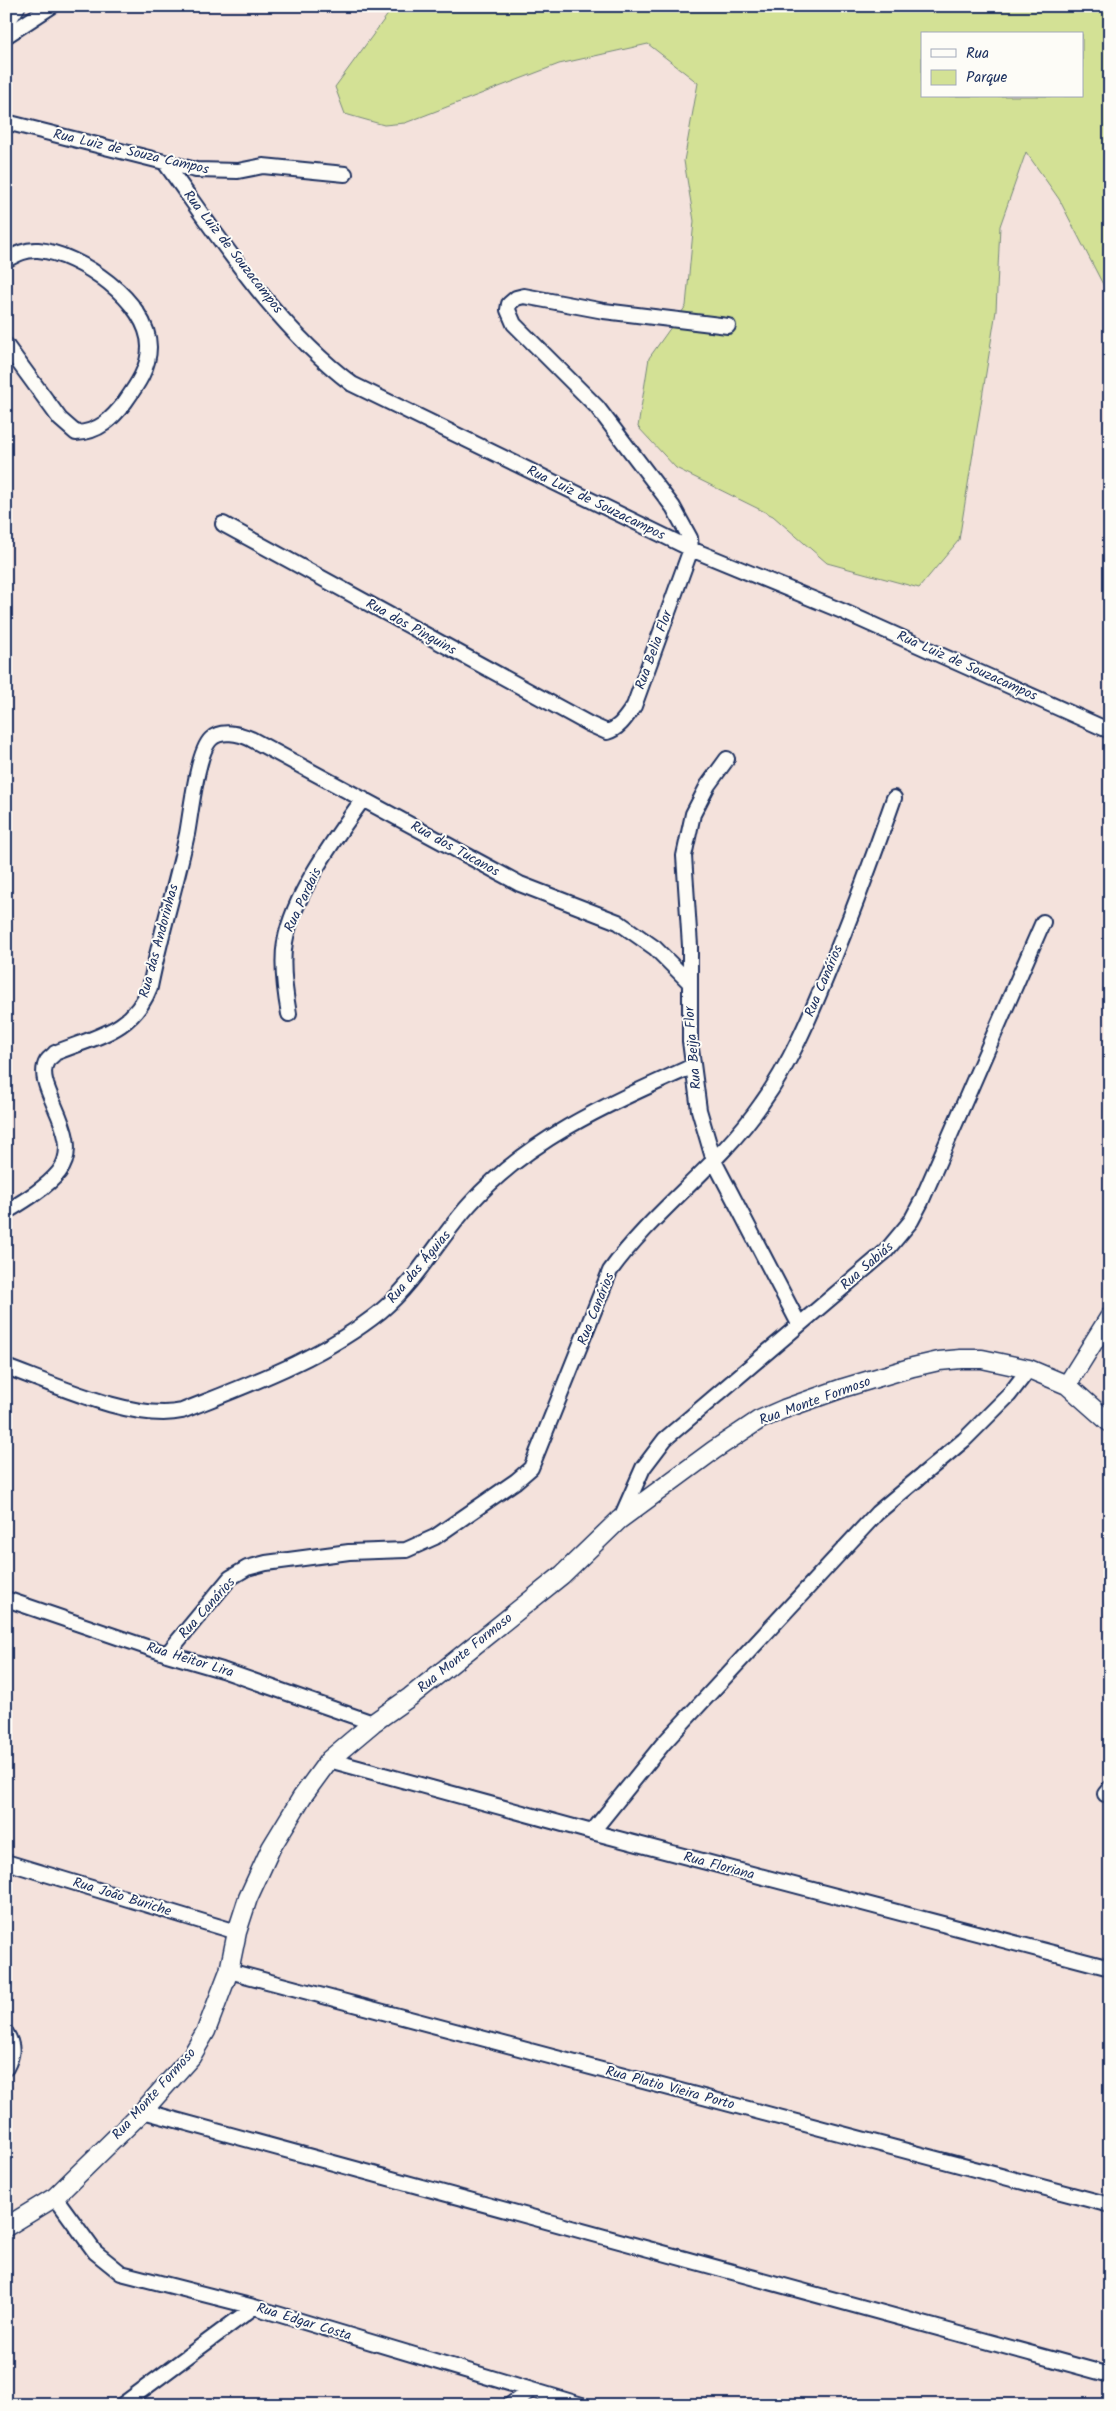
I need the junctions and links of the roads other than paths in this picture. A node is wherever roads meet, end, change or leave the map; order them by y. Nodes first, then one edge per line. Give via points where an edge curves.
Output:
1 (16, 6) edge
2 (52, 6) edge
3 (6, 21) edge
4 (6, 36) edge
5 (6, 122) edge
6 (165, 163) junction
7 (345, 174) dead end
8 (6, 260) edge
9 (728, 326) dead end
10 (6, 345) edge
11 (223, 524) dead end
12 (691, 549) junction
13 (599, 729) joint
14 (1110, 731) edge
15 (212, 737) joint
16 (726, 759) dead end
17 (894, 798) dead end
18 (363, 799) junction
19 (1044, 922) dead end
20 (689, 982) junction
21 (289, 1014) dead end
22 (693, 1066) junction
23 (714, 1160) junction
24 (6, 1212) edge
25 (1110, 1316) edge
26 (799, 1324) junction
27 (6, 1367) edge
28 (1029, 1369) junction
29 (1067, 1385) junction
30 (1102, 1410) edge
31 (1110, 1423) edge
32 (619, 1520) junction
33 (6, 1599) edge
34 (167, 1654) junction
35 (373, 1723) junction
36 (329, 1760) junction
37 (592, 1832) junction
38 (6, 1862) edge
39 (237, 1932) junction
40 (1110, 1968) edge
41 (229, 1971) junction
42 (6, 2033) edge
43 (6, 2068) edge
44 (143, 2111) junction
45 (55, 2197) junction
46 (1110, 2206) edge
47 (6, 2227) edge
48 (254, 2307) junction
49 (1110, 2374) edge
50 (531, 2390) junction
51 (122, 2405) edge
52 (510, 2405) edge
53 (582, 2405) edge

1 - 3 street
2 - 4 street
5 - 6 street, Rua Luiz de Souza Campos
6 - 7 street, Rua Luiz de Souza Campos via 219,172 238,172 263,166
6 - 12 street, Rua Luiz de Souzacampos via 272,305 329,366 352,384
8 - 10 street via 18,253 39,250 80,265 118,289 129,301 144,323 149,346 140,381 122,406 102,427 76,433 60,419
9 - 12 street via 604,311 529,297 516,298 508,310 514,324 597,407 673,507 690,538
11 - 13 street, Rua dos Pinguins
12 - 13 street, Rua Belia Flor via 634,706 614,730
12 - 14 street, Rua Luiz de Souzacampos via 842,611
15 - 18 street, Rua dos Tucanos via 235,734 251,739
15 - 24 street, Rua das Andorinhas via 204,748 187,835 144,1003 124,1024 56,1053 47,1062 44,1070 46,1084 64,1126 67,1150 64,1162 58,1172 30,1197
16 - 20 street, Rua Beija Flor via 693,814 688,834 684,873 690,937
17 - 23 street, Rua Canários via 858,901 793,1052 762,1104
18 - 20 street, Rua dos Tucanos via 520,884 630,929 655,948
18 - 21 street, Rua Pardais via 322,860 288,930 284,963
19 - 26 street, Rua Sabiás via 911,1221 886,1251
20 - 22 street, Rua Beija Flor
22 - 23 street, Rua Beija Flor via 701,1121
22 - 27 street, Rua das Águias via 611,1103 520,1157 469,1205 398,1296 336,1342 274,1374 182,1411 148,1414
23 - 26 street, Rua Beija Flor
23 - 34 street, Rua Canários via 624,1252 610,1272 531,1468 464,1519 412,1548 339,1553 247,1568 230,1578
25 - 29 street
26 - 32 street, Rua Sabiás via 665,1439 643,1468
28 - 29 street, Rua Monte Formoso
28 - 32 street, Rua Monte Formoso via 982,1359 939,1361 843,1388 784,1409 740,1432
28 - 37 street via 964,1440 870,1520 663,1744
29 - 30 street, Rua Monte Formoso
30 - 31 street, Rua Monte Formoso
32 - 35 street, Rua Monte Formoso via 562,1576 410,1698
33 - 34 street, Rua Heitor Lira
34 - 35 street, Rua Heitor Lira
35 - 36 street, Rua Monte Formoso
36 - 37 street, Rua Floriana
36 - 39 street, Rua Monte Formoso via 271,1848 248,1898
37 - 40 street, Rua Floriana
38 - 39 street, Rua João Buriche
39 - 41 street, Rua Monte Formoso
41 - 44 street, Rua Monte Formoso via 206,2031 191,2057
41 - 46 street, Rua Platio Vieira Porto
42 - 43 street via 11,2041 12,2056
44 - 45 street, Rua Monte Formoso
44 - 49 street
45 - 47 street, Rua Monte Formoso
45 - 48 street, Rua Edgar Costa via 95,2252 121,2273
48 - 50 street, Rua Edgar Costa
48 - 51 street
50 - 52 street
50 - 53 street, Rua Edgar Costa

